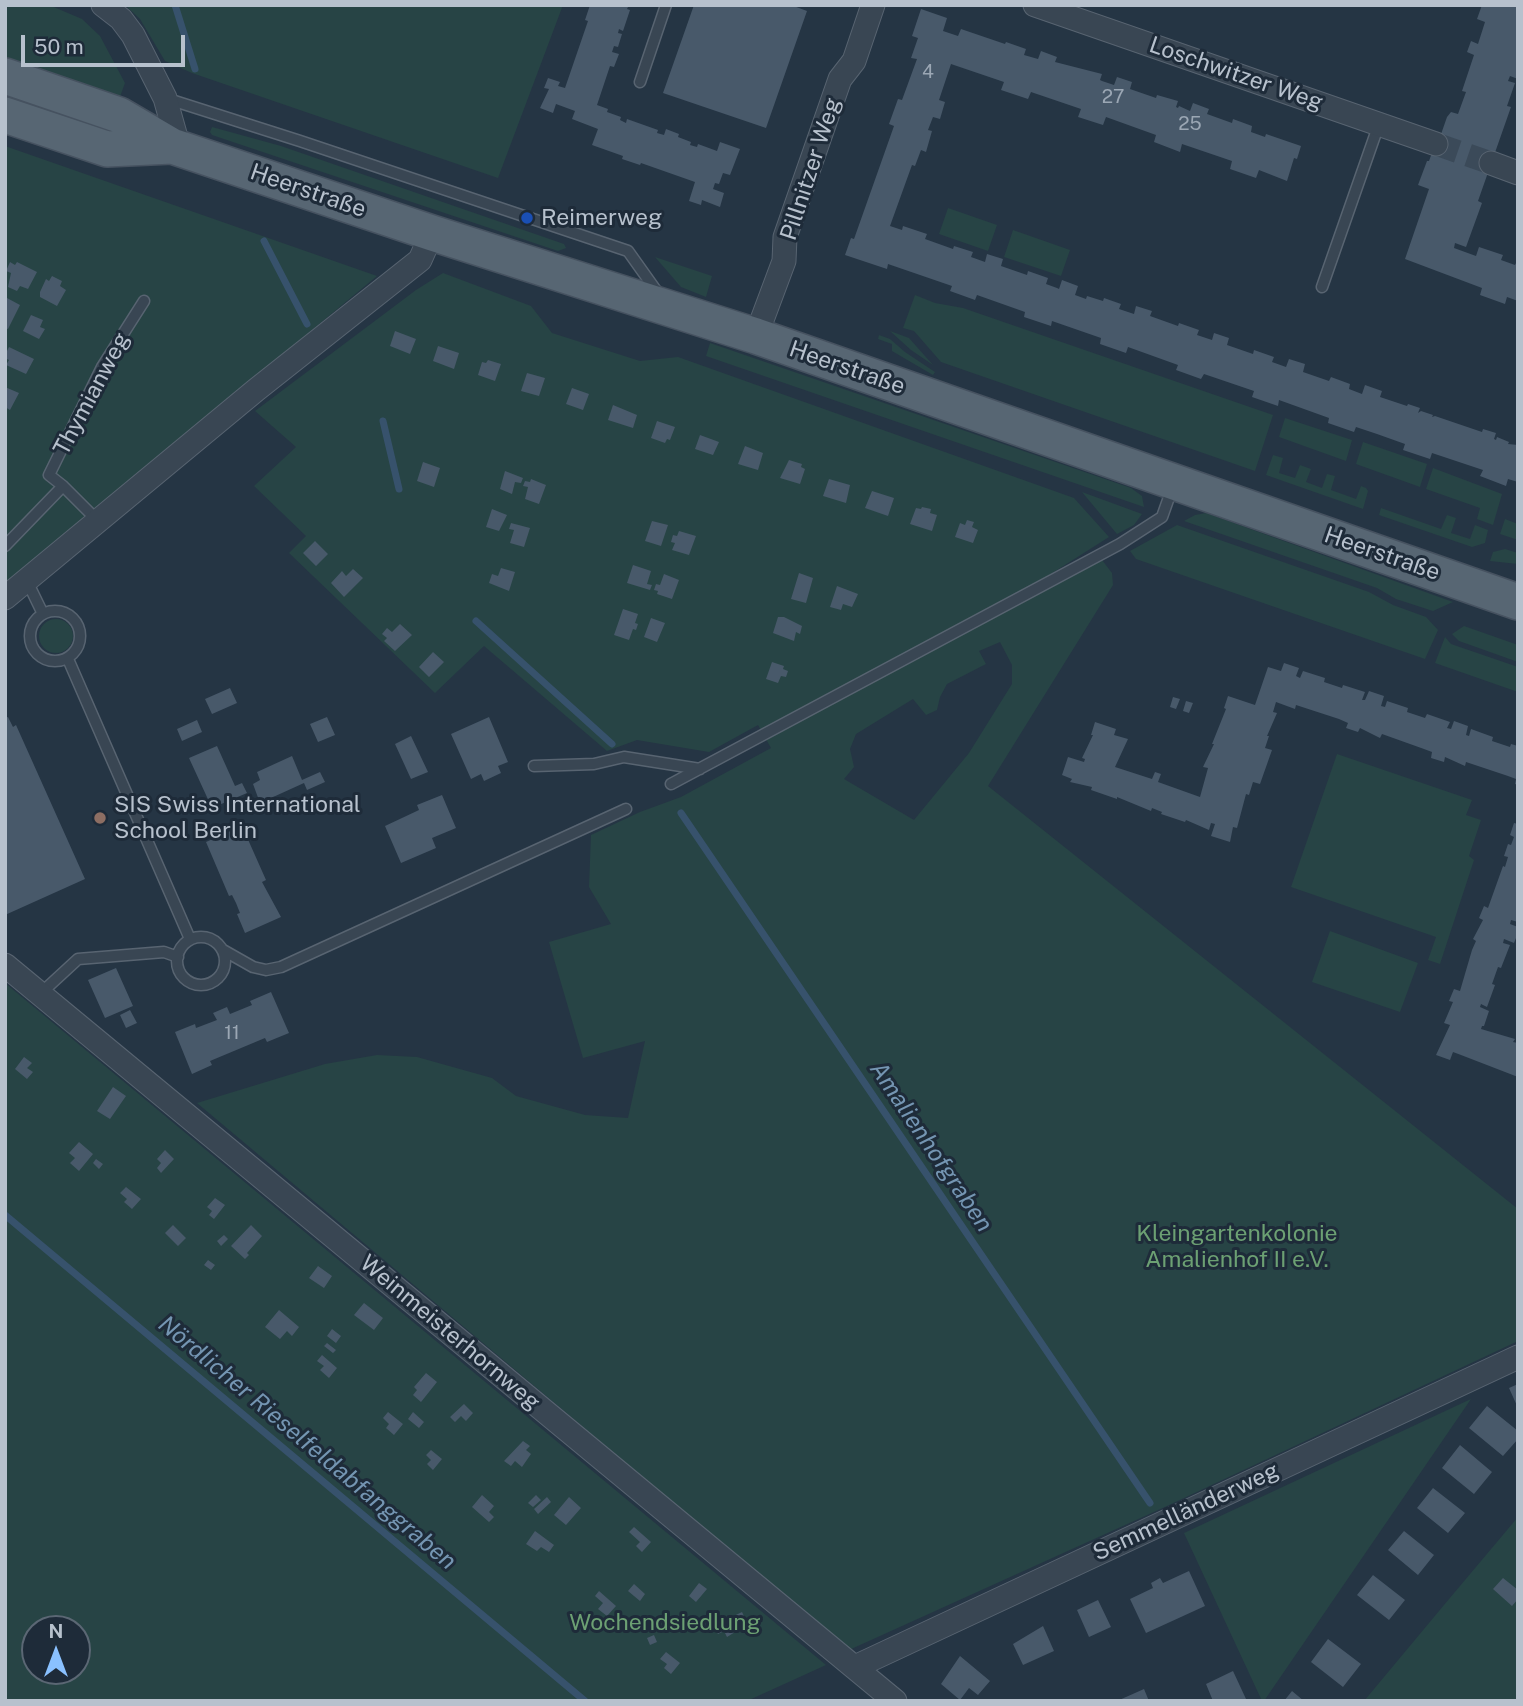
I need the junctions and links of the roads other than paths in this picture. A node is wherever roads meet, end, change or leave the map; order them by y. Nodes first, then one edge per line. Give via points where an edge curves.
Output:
1 (103, 5) edge
2 (666, 5) edge
3 (873, 5) edge
4 (1035, 5) edge
5 (9, 76) edge
6 (640, 82) dead end
7 (164, 97) junction
8 (5, 115) edge
9 (1379, 124) junction
10 (1436, 144) tunnel mouth
11 (176, 147) junction
12 (1491, 163) tunnel mouth
13 (1518, 173) edge
14 (432, 233) junction
15 (1322, 287) dead end
16 (144, 301) dead end
17 (669, 308) junction
18 (756, 336) junction
19 (1175, 482) junction
20 (63, 486) junction
21 (98, 521) junction
22 (5, 546) edge
23 (27, 581) junction
24 (5, 598) edge
25 (1518, 602) edge
26 (43, 614) junction
27 (68, 659) junction
28 (534, 766) dead end
29 (700, 769) junction
30 (671, 785) dead end
31 (626, 809) dead end
32 (190, 939) junction
33 (223, 950) junction
34 (178, 957) junction
35 (5, 965) edge
36 (40, 994) junction
37 (1518, 1357) edge
38 (855, 1667) junction
39 (895, 1701) edge

1 - 7 street via 133,35
2 - 6 lane
3 - 18 street, Pillnitzer Weg via 854,61 841,79 824,125 785,237 785,261
4 - 9 street, Loschwitzer Weg
5 - 11 main road, Heerstraße via 119,115
7 - 11 street
7 - 17 lane via 628,251
8 - 11 main road, Heerstraße via 107,149
9 - 10 street, Loschwitzer Weg
9 - 15 lane
11 - 14 main road, Heerstraße
12 - 13 street
14 - 17 main road, Heerstraße
14 - 21 street via 420,260
16 - 20 lane, Thymianweg via 102,367 50,475
17 - 18 main road, Heerstraße
18 - 19 main road, Heerstraße
19 - 25 main road, Heerstraße
19 - 29 lane via 1162,517 1119,544
20 - 21 lane
20 - 22 lane, Thymianweg
21 - 23 street
23 - 24 street
23 - 26 lane
26 - 27 lane via 32,626 34,650 47,660
26 - 27 lane via 60,611 79,626 80,642
27 - 32 lane
28 - 29 lane via 594,764 624,757
29 - 30 lane
31 - 33 lane via 281,967 253,967
32 - 33 lane via 212,939
32 - 34 lane
33 - 34 lane via 222,974 209,984 186,979 180,973
34 - 36 lane via 164,952 78,959
35 - 36 street, Weinmeisterhornweg
36 - 38 street, Weinmeisterhornweg
37 - 38 street, Semmelländerweg
38 - 39 street, Weinmeisterhornweg

